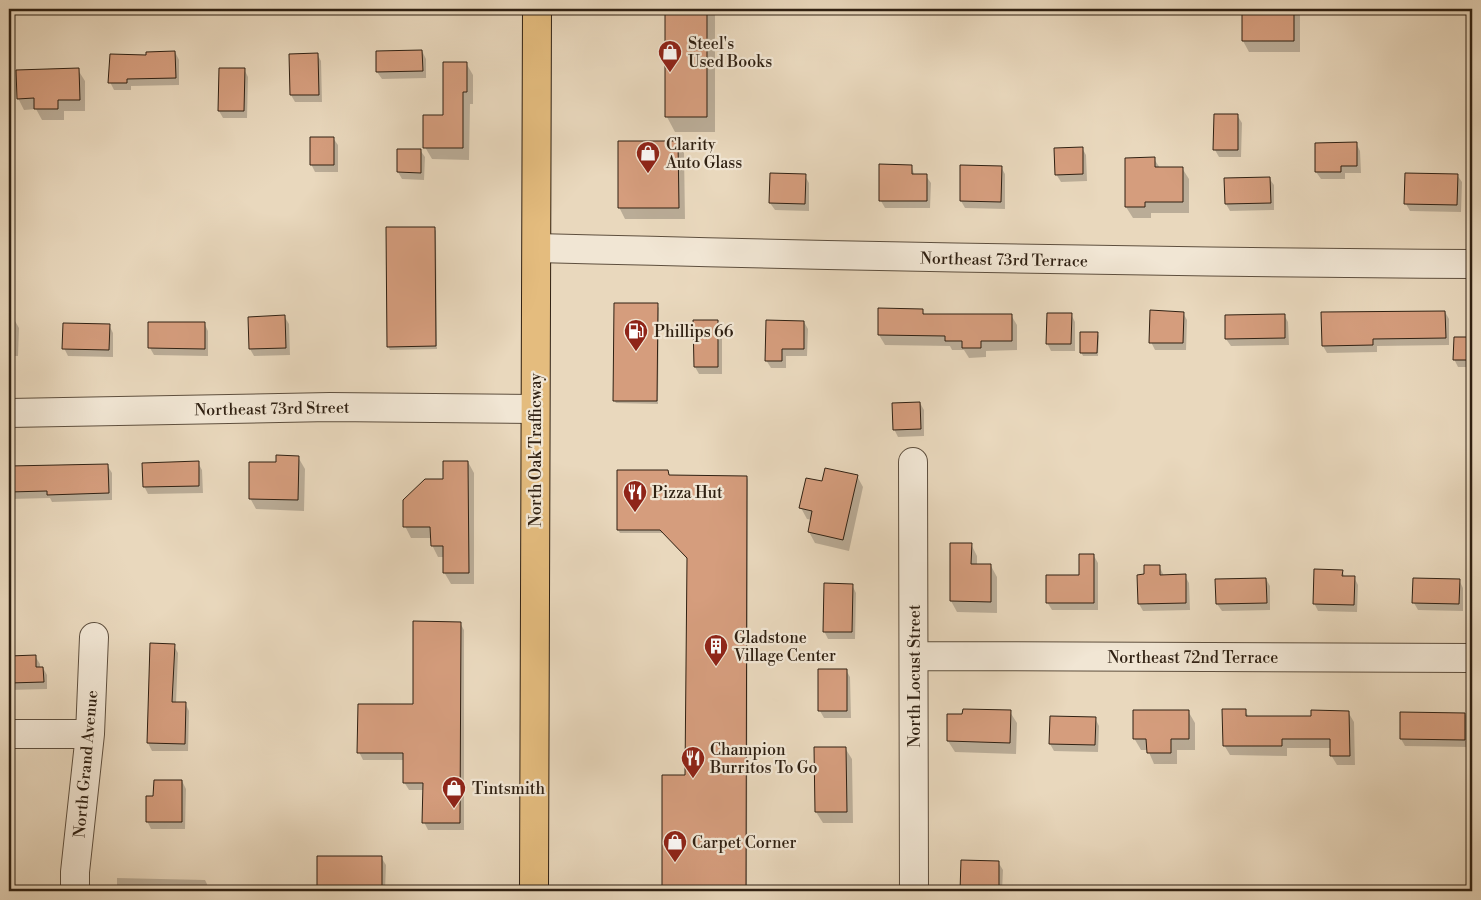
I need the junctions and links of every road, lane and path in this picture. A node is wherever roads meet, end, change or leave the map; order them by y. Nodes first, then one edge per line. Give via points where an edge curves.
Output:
1 (537, 9) edge
2 (537, 248) junction
3 (1472, 264) edge
4 (535, 408) junction
5 (9, 413) edge
6 (913, 462) dead end
7 (94, 637) dead end
8 (914, 656) junction
9 (1472, 658) edge
10 (9, 734) edge
11 (90, 734) junction
12 (75, 891) edge
13 (534, 891) edge
14 (914, 891) edge

1 - 2 main road, North Oak Trafficway
2 - 3 street, Northeast 73rd Terrace
2 - 4 main road, North Oak Trafficway
4 - 5 street, Northeast 73rd Street via 330,407
4 - 13 main road, North Oak Trafficway
6 - 8 street, North Locust Street
7 - 11 street, North Grand Avenue
8 - 9 street, Northeast 72nd Terrace
8 - 14 street, North Locust Street
10 - 11 street
11 - 12 street, North Grand Avenue

